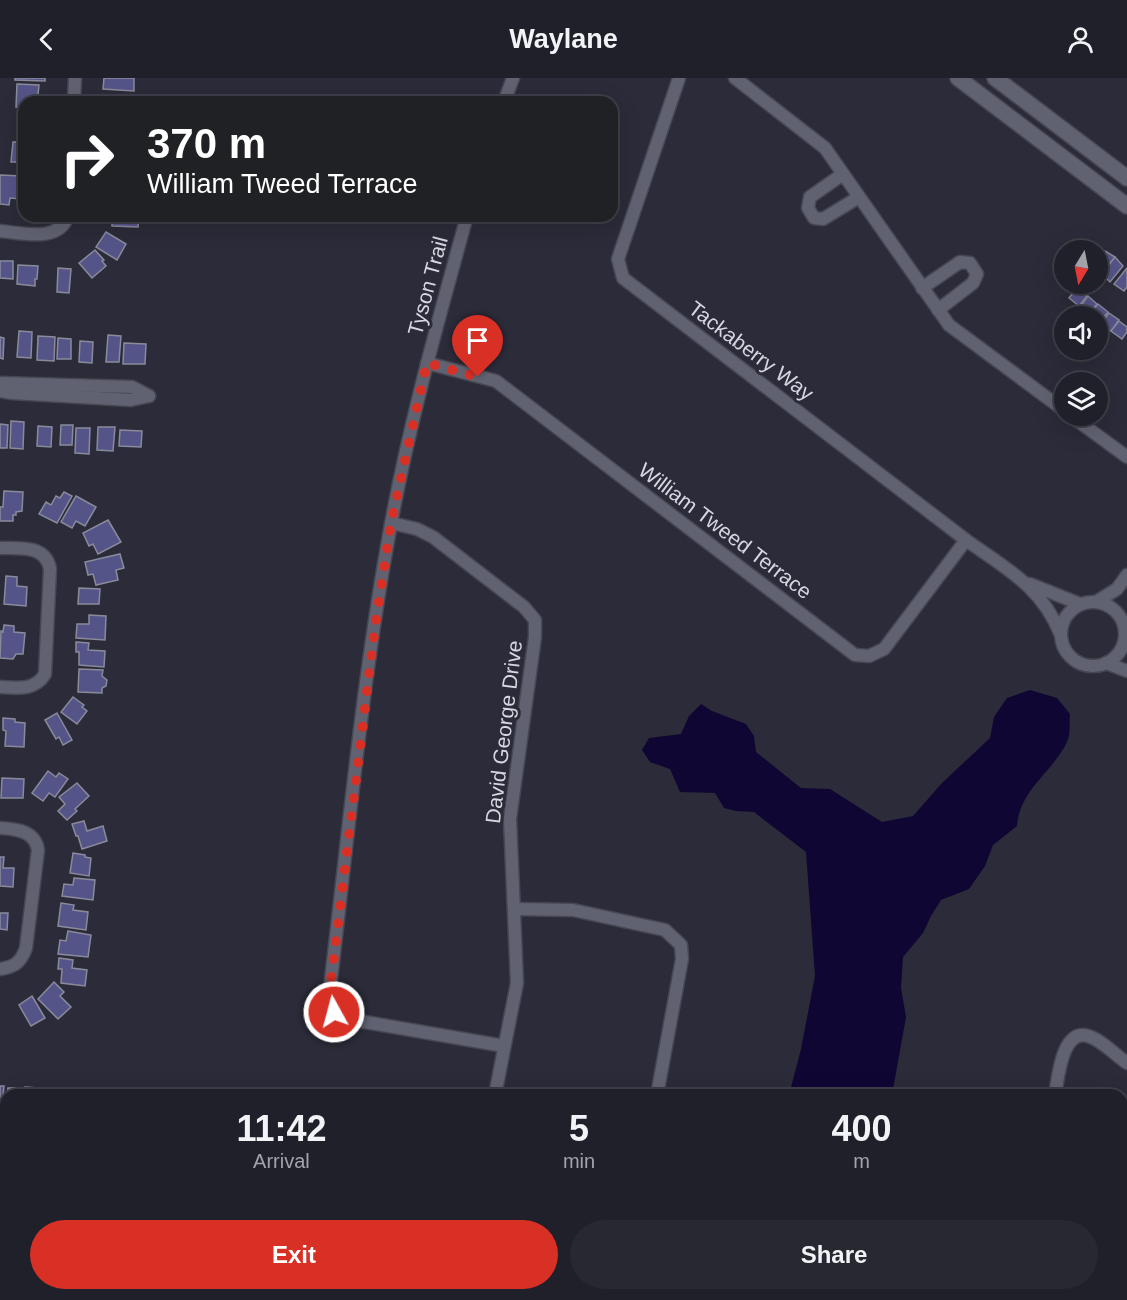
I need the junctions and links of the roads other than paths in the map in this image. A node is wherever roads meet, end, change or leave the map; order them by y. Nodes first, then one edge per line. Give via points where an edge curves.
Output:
1 (75, 78) edge
2 (513, 78) edge
3 (679, 78) edge
4 (735, 78) edge
5 (958, 78) edge
6 (995, 78) edge
7 (74, 96) edge
8 (506, 96) edge
9 (843, 174) junction
10 (1127, 178) edge
11 (859, 197) junction
12 (1127, 206) edge
13 (65, 222) edge
14 (465, 222) edge
15 (0, 231) edge
16 (922, 288) junction
17 (938, 310) junction
18 (427, 363) junction
19 (0, 383) edge
20 (0, 391) edge
21 (1054, 403) edge
22 (1085, 426) edge
23 (1127, 457) edge
24 (391, 523) junction
25 (966, 540) junction
26 (0, 548) edge
27 (1127, 575) edge
28 (1023, 581) junction
29 (1096, 602) junction
30 (1080, 604) junction
31 (1125, 617) edge
32 (1060, 633) junction
33 (1126, 639) edge
34 (1106, 663) junction
35 (1127, 671) edge
36 (0, 687) edge
37 (0, 828) edge
38 (514, 909) junction
39 (0, 969) edge
40 (504, 1046) junction
41 (1127, 1064) edge
42 (496, 1089) edge
43 (658, 1089) edge
44 (1056, 1089) edge

1 - 7 street
2 - 8 street
3 - 25 street, Tackaberry Way via 618,259 623,278
4 - 9 street via 825,148
5 - 12 street
6 - 10 street
9 - 11 street
9 - 11 street via 810,197 808,208 814,218 823,219
11 - 16 street
13 - 15 street via 52,233
14 - 18 street, Tyson Trail
16 - 17 street
16 - 17 street via 960,262 970,263 977,274 973,283
17 - 21 street via 949,325
18 - 24 street, Tyson Trail
18 - 25 street, William Tweed Terrace via 496,381 855,655 869,656 885,649
19 - 20 street via 132,387 149,396 131,400
22 - 23 street
24 - 38 street, David George Drive via 434,537 535,620 510,819
24 - 40 street, Tyson Trail via 329,996 334,1012 342,1018
25 - 28 street, Tackaberry Way
26 - 36 street via 38,552 45,556 50,569 45,674 33,686
27 - 29 street via 1117,589
28 - 30 street
28 - 32 street via 1040,598
29 - 30 street
29 - 31 street
30 - 32 street via 1066,616
31 - 33 street
32 - 34 street via 1064,649 1075,661 1090,666
33 - 34 street
34 - 35 street
37 - 39 street via 28,833 38,850 26,948 20,962
38 - 40 street, David George Drive via 517,983
38 - 43 street via 573,910 665,930 681,945 682,959
40 - 42 street, David George Drive
41 - 44 street via 1098,1041 1079,1035 1070,1040 1064,1052

